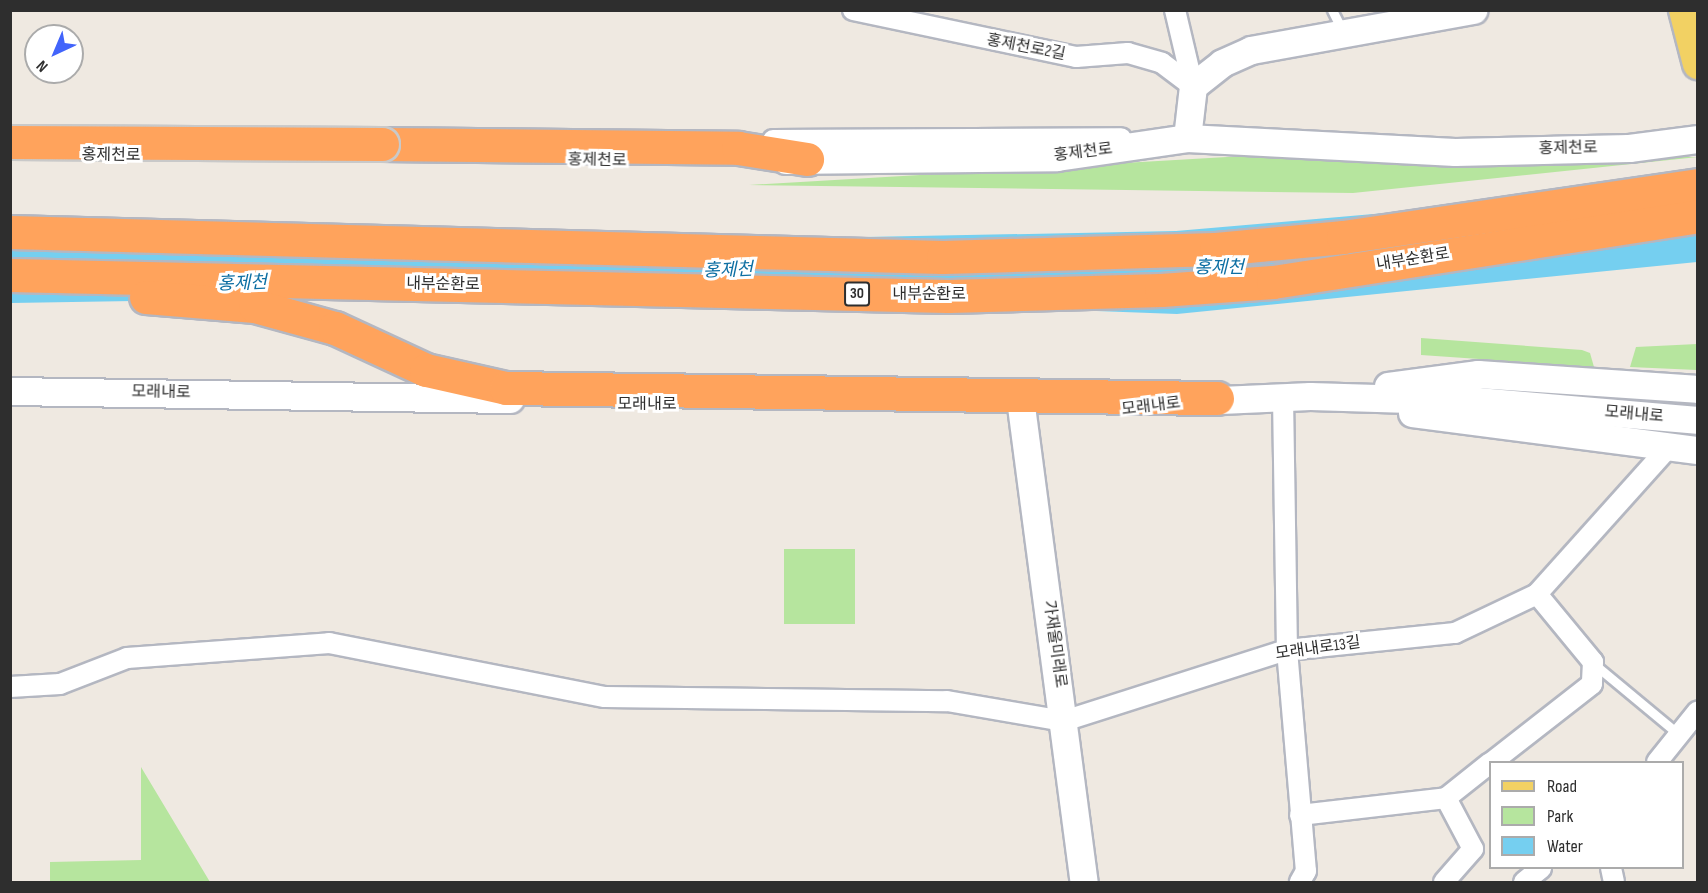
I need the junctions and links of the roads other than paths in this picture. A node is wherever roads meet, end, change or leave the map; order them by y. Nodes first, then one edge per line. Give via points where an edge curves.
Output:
1 (853, 10) edge
2 (1175, 10) edge
3 (1473, 10) edge
4 (1684, 10) edge
5 (1338, 21) edge
6 (1698, 64) edge
7 (1193, 86) junction
8 (10, 129) edge
9 (10, 136) edge
10 (1187, 138) junction
11 (1698, 139) edge
12 (10, 142) edge
13 (807, 159) junction
14 (1698, 184) edge
15 (1698, 216) edge
16 (10, 232) edge
17 (10, 275) edge
18 (10, 281) edge
19 (1698, 389) edge
20 (10, 391) edge
21 (1310, 396) junction
22 (1283, 397) junction
23 (1217, 398) junction
24 (1021, 406) junction
25 (1698, 420) edge
26 (1668, 447) junction
27 (1698, 450) edge
28 (1536, 594) junction
29 (1287, 650) junction
30 (1593, 663) junction
31 (10, 687) edge
32 (1698, 711) edge
33 (1064, 721) junction
34 (1677, 733) junction
35 (1494, 761) edge
36 (1658, 761) edge
37 (1489, 765) edge
38 (1446, 798) junction
39 (1300, 815) junction
40 (1539, 869) edge
41 (1084, 882) edge
42 (1300, 882) edge
43 (1444, 882) edge
44 (1524, 882) edge

1 - 7 street, 홍제천로2길 via 1076,57 1128,53 1162,63
2 - 7 street
3 - 5 street
4 - 6 main road
5 - 7 street via 1251,50 1222,63
7 - 10 street
8 - 10 street, 홍제천로 via 864,142
9 - 13 street, 홍제천로 via 55,155
10 - 11 street, 홍제천로 via 1455,152 1629,148
10 - 13 street, 홍제천로 via 1057,158
12 - 13 highway, bridge via 726,148
14 - 16 highway, 내부순환로 via 1343,237 1216,249 944,256
15 - 17 highway, 내부순환로 / 30 via 1274,282 1161,290 948,296
18 - 23 highway via 255,306 334,328 426,370 506,388
19 - 21 street via 1478,374
20 - 24 street, 모래내로 via 488,398 595,405
21 - 22 street, 모래내로
21 - 25 street, 모래내로 via 1477,401
21 - 26 street via 1479,425
22 - 23 street, 모래내로
22 - 29 street
23 - 24 street, 모래내로 via 1129,412
24 - 33 street, 가재울미래로
26 - 27 street
26 - 28 street, 모래내로13길
28 - 29 street, 모래내로13길 via 1455,633
28 - 30 street
29 - 33 street, 모래내로13길
29 - 39 street
30 - 34 lane
30 - 35 street via 1592,684
31 - 33 street via 60,684 127,658 329,643 606,697 947,701
32 - 34 street
33 - 41 street, 가재울미래로
34 - 36 street
37 - 38 street
38 - 39 street
38 - 43 street via 1473,849
39 - 42 street via 1306,871
40 - 44 street

